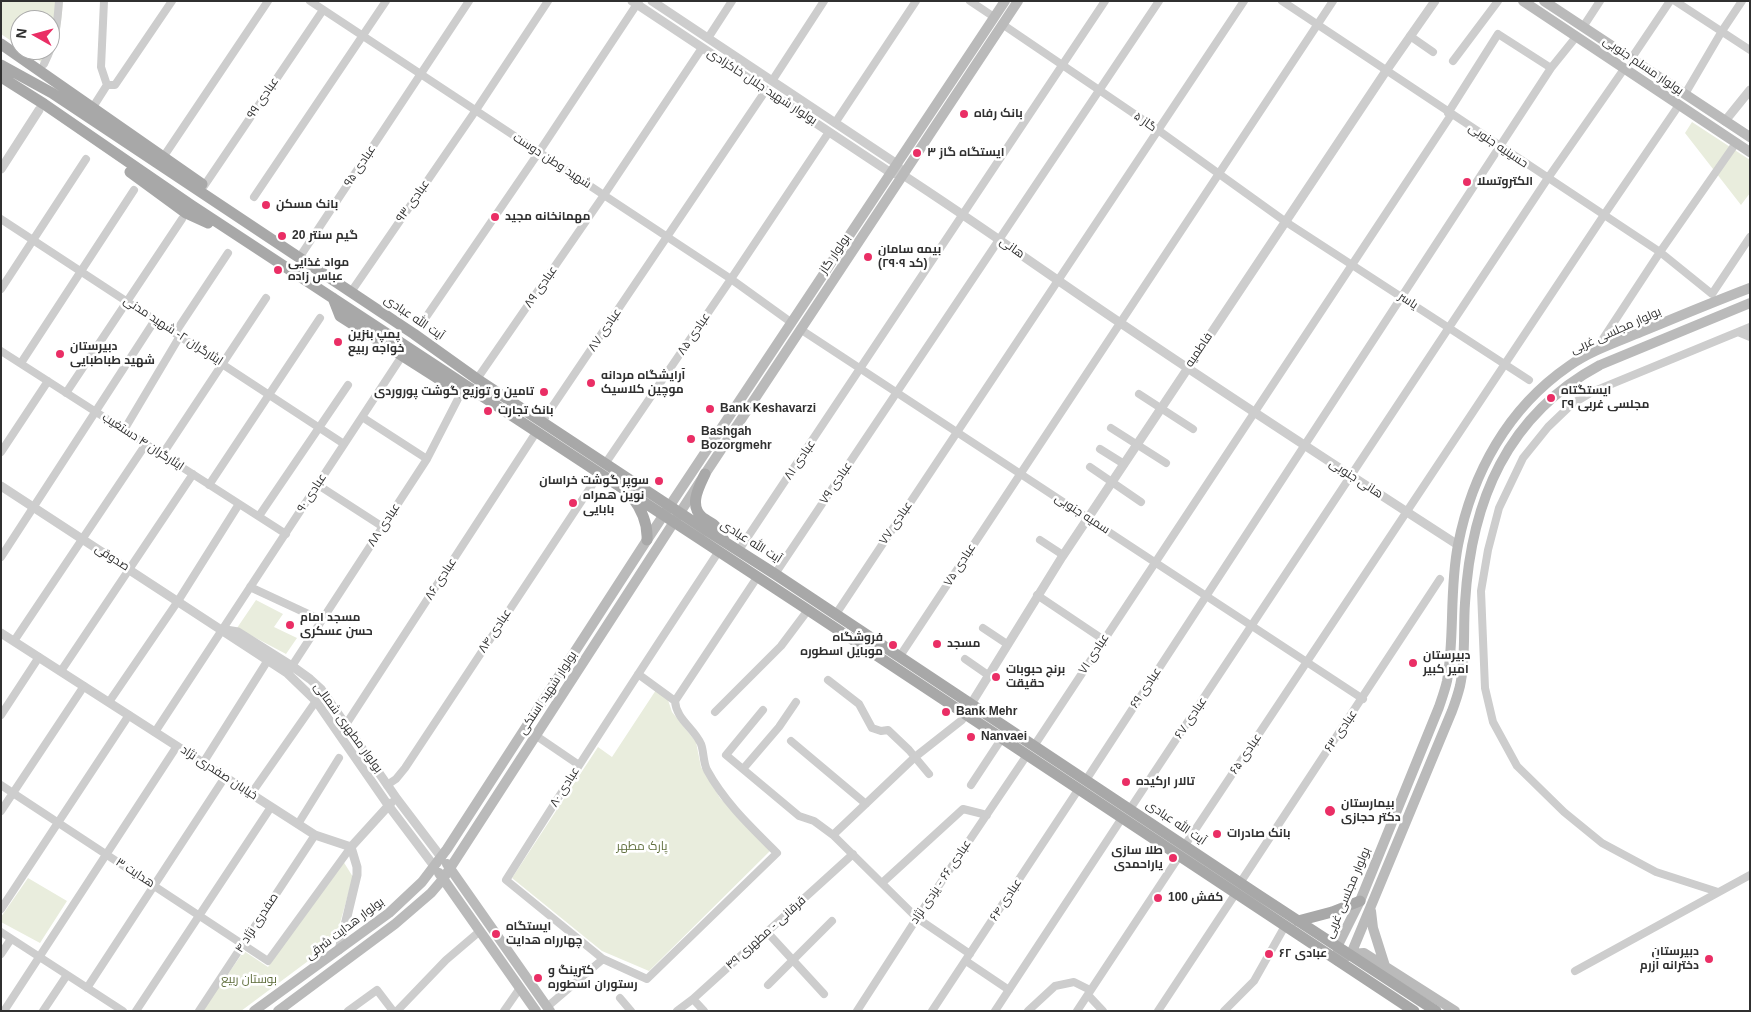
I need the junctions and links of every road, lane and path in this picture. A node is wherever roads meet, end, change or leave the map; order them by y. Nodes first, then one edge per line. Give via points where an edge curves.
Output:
1 (60, 1) edge
2 (104, 1) edge
3 (172, 1) edge
4 (268, 1) edge
5 (310, 1) edge
6 (386, 1) edge
7 (469, 1) edge
8 (548, 1) edge
9 (652, 1) edge
10 (732, 1) edge
11 (824, 1) edge
12 (916, 1) edge
13 (970, 1) edge
14 (1005, 1) edge
15 (1018, 1) edge
16 (1106, 1) edge
17 (1159, 1) edge
18 (1244, 1) edge
19 (1282, 1) edge
20 (1333, 1) edge
21 (1435, 1) edge
22 (1498, 1) edge
23 (1523, 1) edge
24 (1544, 1) edge
25 (1600, 1) edge
26 (1670, 1) edge
27 (1675, 1) edge
28 (1742, 1) edge
29 (636, 2) edge
30 (323, 10) junction
31 (998, 21) junction
32 (1316, 24) junction
33 (1583, 27) junction
34 (1722, 31) junction
35 (363, 36) junction
36 (1410, 36) junction
37 (1576, 37) junction
38 (708, 38) junction
39 (1, 44) edge
40 (702, 48) junction
41 (1750, 50) edge
42 (1433, 52) dead end
43 (1631, 58) junction
44 (1453, 61) dead end
45 (44, 64) dead end
46 (1, 65) edge
47 (1063, 65) junction
48 (1551, 68) junction
49 (1624, 69) junction
50 (1386, 71) junction
51 (420, 74) junction
52 (1, 77) edge
53 (772, 80) junction
54 (1, 85) edge
55 (107, 85) junction
56 (766, 90) junction
57 (1099, 90) junction
58 (1750, 90) edge
59 (1685, 94) junction
60 (1679, 105) junction
61 (42, 107) junction
62 (93, 107) junction
63 (476, 110) junction
64 (1450, 114) junction
65 (1725, 121) junction
66 (835, 123) junction
67 (1158, 130) junction
68 (829, 132) junction
69 (1750, 137) edge
70 (1736, 143) junction
71 (1500, 147) junction
72 (539, 152) junction
73 (1750, 152) edge
74 (164, 156) junction
75 (86, 159) dead end
76 (897, 164) junction
77 (1, 169) edge
78 (891, 173) junction
79 (1218, 174) junction
80 (903, 175) junction
81 (1548, 178) junction
82 (204, 186) junction
83 (134, 190) dead end
84 (604, 195) junction
85 (254, 197) dead end
86 (964, 214) junction
87 (1604, 215) junction
88 (240, 218) junction
89 (1, 219) edge
90 (182, 219) dead end
91 (1286, 222) junction
92 (668, 237) junction
93 (1750, 237) edge
94 (1000, 239) junction
95 (34, 240) junction
96 (1660, 252) junction
97 (228, 253) dead end
98 (299, 258) junction
99 (1352, 265) junction
100 (81, 271) junction
101 (731, 280) junction
102 (1058, 280) junction
103 (1750, 288) edge
104 (1, 289) edge
105 (351, 292) junction
106 (1401, 297) junction
107 (266, 298) dead end
108 (128, 302) junction
109 (1750, 303) edge
110 (320, 318) dead end
111 (155, 320) junction
112 (424, 320) dead end
113 (792, 323) junction
114 (1120, 323) junction
115 (1750, 327) edge
116 (1449, 328) junction
117 (800, 329) junction
118 (1738, 332) junction
119 (177, 334) junction
120 (414, 334) junction
121 (1750, 337) edge
122 (1, 351) edge
123 (404, 351) junction
124 (1595, 351) junction
125 (222, 363) junction
126 (21, 364) junction
127 (1505, 364) junction
128 (1188, 368) junction
129 (860, 369) junction
130 (443, 371) junction
131 (428, 372) junction
132 (455, 379) junction
133 (477, 379) junction
134 (1530, 380) dead end
135 (48, 381) junction
136 (348, 385) dead end
137 (66, 393) junction
138 (461, 393) junction
139 (897, 393) junction
140 (269, 394) junction
141 (1138, 394) dead end
142 (1161, 408) junction
143 (95, 412) junction
144 (1254, 413) junction
145 (362, 417) junction
146 (319, 427) junction
147 (540, 427) junction
148 (1111, 428) dead end
149 (1193, 429) dead end
150 (124, 430) junction
151 (957, 432) junction
152 (146, 444) junction
153 (344, 444) junction
154 (1137, 444) junction
155 (1304, 446) junction
156 (1100, 449) dead end
157 (1, 452) edge
158 (162, 454) junction
159 (427, 459) junction
160 (1166, 463) dead end
161 (1124, 464) junction
162 (1090, 467) dead end
163 (603, 468) junction
164 (193, 474) junction
165 (705, 474) junction
166 (1020, 474) junction
167 (1351, 476) junction
168 (1112, 482) junction
169 (209, 484) junction
170 (318, 485) junction
171 (1, 486) edge
172 (628, 492) junction
173 (1141, 502) dead end
174 (239, 504) junction
175 (35, 508) junction
176 (1407, 512) junction
177 (672, 514) junction
178 (259, 516) junction
179 (1088, 517) junction
180 (383, 527) junction
181 (286, 534) junction
182 (82, 538) junction
183 (648, 540) junction
184 (1040, 540) dead end
185 (1458, 545) junction
186 (723, 546) junction
187 (739, 550) junction
188 (1063, 555) junction
189 (1, 557) edge
190 (1155, 563) junction
191 (130, 570) junction
192 (775, 574) junction
193 (758, 576) junction
194 (1440, 579) dead end
195 (250, 587) junction
196 (1037, 595) junction
197 (1206, 596) junction
198 (178, 601) junction
199 (808, 610) junction
200 (836, 614) junction
201 (322, 620) junction
202 (1252, 626) junction
203 (983, 628) dead end
204 (223, 630) junction
205 (1, 633) edge
206 (1104, 640) junction
207 (14, 641) junction
208 (1007, 644) junction
209 (900, 656) junction
210 (39, 657) junction
211 (965, 659) dead end
212 (268, 660) junction
213 (1307, 662) junction
214 (289, 669) junction
215 (61, 671) junction
216 (638, 674) junction
217 (988, 675) junction
218 (828, 680) dead end
219 (84, 686) junction
220 (1363, 699) junction
221 (316, 701) junction
222 (109, 702) junction
223 (675, 702) junction
224 (796, 702) dead end
225 (971, 704) junction
226 (763, 710) dead end
227 (715, 712) dead end
228 (1, 715) edge
229 (129, 715) junction
230 (962, 720) dead end
231 (345, 726) junction
232 (155, 732) junction
233 (535, 734) junction
234 (1002, 738) junction
235 (791, 741) dead end
236 (176, 746) junction
237 (1034, 746) junction
238 (1026, 755) junction
239 (915, 757) junction
240 (339, 758) dead end
241 (203, 763) junction
242 (579, 765) junction
243 (744, 770) junction
244 (929, 774) dead end
245 (225, 777) junction
246 (1086, 780) junction
247 (1, 785) edge
248 (387, 785) junction
249 (971, 785) dead end
250 (1078, 790) junction
251 (13, 793) junction
252 (251, 794) junction
253 (397, 799) junction
254 (866, 804) junction
255 (388, 805) junction
256 (270, 807) junction
257 (1, 811) edge
258 (987, 814) junction
259 (1126, 814) junction
260 (58, 823) junction
261 (298, 824) junction
262 (315, 835) junction
263 (833, 835) junction
264 (351, 847) junction
265 (1182, 850) junction
266 (853, 854) junction
267 (107, 855) junction
268 (441, 857) junction
269 (434, 866) junction
270 (450, 868) junction
271 (1750, 875) edge
272 (443, 878) junction
273 (882, 883) junction
274 (155, 886) junction
275 (1238, 888) junction
276 (1718, 892) junction
277 (1360, 901) junction
278 (1, 910) edge
279 (1370, 910) junction
280 (199, 915) junction
281 (917, 918) junction
282 (832, 921) dead end
283 (1298, 921) junction
284 (1286, 926) junction
285 (480, 931) junction
286 (1, 932) edge
287 (767, 932) junction
288 (12, 939) junction
289 (243, 944) junction
290 (1338, 945) junction
291 (339, 950) junction
292 (1, 954) edge
293 (1351, 954) junction
294 (40, 957) junction
295 (968, 958) junction
296 (603, 959) junction
297 (792, 959) junction
298 (1338, 961) junction
299 (1386, 966) junction
300 (1575, 971) dead end
301 (67, 975) junction
302 (768, 985) dead end
303 (87, 988) junction
304 (520, 988) junction
305 (1009, 990) junction
306 (1089, 992) junction
307 (824, 994) dead end
308 (620, 998) dead end
309 (693, 1000) junction
310 (111, 1003) junction
311 (549, 1009) edge
312 (4, 1011) edge
313 (43, 1011) edge
314 (106, 1011) edge
315 (123, 1011) edge
316 (136, 1011) edge
317 (199, 1011) edge
318 (254, 1011) edge
319 (278, 1011) edge
320 (348, 1011) edge
321 (395, 1011) edge
322 (504, 1011) edge
323 (536, 1011) edge
324 (631, 1011) edge
325 (677, 1011) edge
326 (704, 1011) edge
327 (857, 1011) edge
328 (932, 1011) edge
329 (995, 1011) edge
330 (1028, 1011) edge
331 (1077, 1011) edge
332 (1103, 1011) edge
333 (1158, 1011) edge
334 (1224, 1011) edge
335 (1414, 1011) edge
336 (1436, 1011) edge
337 (1455, 1011) edge

1 - 45 street via 53,46
2 - 55 street via 101,67
3 - 55 street via 115,85
4 - 74 street
5 - 30 street, شهید وطن دوست
6 - 35 street
7 - 51 street, عبادی ۹۵
8 - 63 street, عبادی ۹۳
9 - 38 street
10 - 38 street
11 - 53 street
12 - 66 street
13 - 31 street, گاز ۵
14 - 31 main road, بولوار گاز
15 - 31 main road, بولوار گاز
16 - 47 street, عبادی ۸۱
17 - 57 street, عبادی ۷۹
18 - 67 street, عبادی ۷۷
19 - 32 street, حسینیه جنوبی
20 - 32 street, عبادی ۷۵
21 - 36 street, فاطمیه
22 - 44 street
23 - 37 main road, بولوار مسلم جنوبی
24 - 33 main road, بولوار مسلم جنوبی
25 - 33 street
26 - 43 street
27 - 34 street
28 - 34 street
29 - 40 street, بولوار شهید جلال خاکزادی
29 - 72 street
30 - 35 street, شهید وطن دوست
30 - 82 street, عبادی ۹۹
31 - 47 street, گاز ۵
31 - 76 main road, بولوار گاز
31 - 80 main road, بولوار گاز
32 - 50 street, حسینیه جنوبی
32 - 79 street, عبادی ۷۵
33 - 43 main road, بولوار مسلم جنوبی
34 - 41 street
34 - 59 street
35 - 51 street, شهید وطن دوست
35 - 85 street
36 - 42 street
36 - 50 street, فاطمیه
37 - 48 street, عبادی ۶۹
37 - 49 main road, بولوار مسلم جنوبی
38 - 53 street
39 - 62 main road
40 - 56 street, بولوار شهید جلال خاکزادی
40 - 84 street, عبادی ۸۹
43 - 59 main road, بولوار مسلم جنوبی
46 - 88 main road, آیت الله عبادی via 52,94
47 - 57 street, گاز ۵
47 - 86 street, عبادی ۸۱
48 - 64 street, عبادی ۷۱ via 1498,34
48 - 71 street, عبادی ۶۹
49 - 60 main road, بولوار مسلم جنوبی
49 - 81 street, عبادی ۶۷
50 - 64 street, حسینیه جنوبی
50 - 91 street, فاطمیه
51 - 63 street, شهید وطن دوست
51 - 98 street, عبادی ۹۵
52 - 61 main road
53 - 66 street
54 - 61 main road
55 - 62 street
56 - 68 street, بولوار شهید جلال خاکزادی
56 - 92 street, عبادی ۸۷
57 - 67 street, گاز ۵
57 - 94 street, عبادی ۷۹
58 - 65 street
59 - 65 main road, بولوار مسلم جنوبی
60 - 70 main road, بولوار مسلم جنوبی
60 - 87 street, عبادی ۶۵
61 - 77 street
61 - 123 main road, آیت الله عبادی via 186,213 231,232 333,298
62 - 74 main road
63 - 72 street, شهید وطن دوست
63 - 105 street, عبادی ۹۳
64 - 71 street, حسینیه جنوبی
64 - 99 street, عبادی ۷۱
65 - 69 main road, بولوار مسلم جنوبی
66 - 76 street
67 - 79 street, گاز ۵
67 - 102 street, عبادی ۷۷
68 - 78 street, بولوار شهید جلال خاکزادی
68 - 101 street, عبادی ۸۵
70 - 73 main road, بولوار مسلم جنوبی
70 - 96 street
71 - 81 street, حسینیه جنوبی
71 - 106 street, عبادی ۶۹
72 - 84 street, شهید وطن دوست
72 - 112 street
74 - 82 main road
75 - 95 street
76 - 78 main road, بولوار گاز
76 - 80 street
78 - 80 street
78 - 113 main road, بولوار گاز
79 - 91 street, گاز ۵
79 - 114 street, عبادی ۷۵
80 - 86 street, هانی
80 - 117 main road, بولوار گاز
81 - 87 street, حسینیه جنوبی
81 - 116 street, عبادی ۶۷
82 - 88 main road via 230,204
83 - 100 street
84 - 92 street, شهید وطن دوست
84 - 133 street, عبادی ۸۹
86 - 94 street, هانی
86 - 129 street, عبادی ۸۱
87 - 96 street, حسینیه جنوبی
87 - 127 street, عبادی ۶۵
88 - 98 main road, آیت الله عبادی
89 - 95 street, ایثارگران ۲- شهید مدنی
90 - 108 street
91 - 99 street, یاسر
91 - 128 street, فاطمیه
92 - 101 street, شهید وطن دوست
92 - 147 street, عبادی ۸۷
93 - 96 street, حسینیه جنوبی via 1712,294
94 - 102 street, هانی
94 - 139 street, عبادی ۷۹
95 - 100 street, ایثارگران ۲- شهید مدنی
95 - 104 street
96 - 124 street
97 - 119 street
98 - 105 main road, آیت الله عبادی
99 - 106 street, یاسر
99 - 144 street, عبادی ۷۱
100 - 108 street, ایثارگران ۲- شهید مدنی
100 - 126 street
101 - 113 street, شهید وطن دوست
101 - 163 street, عبادی ۸۵
102 - 114 street, هانی
102 - 151 street, عبادی ۷۷
103 - 124 main road, بولوار مجلسی غربی
105 - 120 main road, آیت الله عبادی
106 - 116 street, یاسر
106 - 155 street, عبادی ۶۹
107 - 125 street
108 - 111 street, ایثارگران ۲- شهید مدنی
108 - 137 street
109 - 279 main road, بولوار مجلسی غربی via 1600,364 1577,377 1551,398 1516,438 1489,485 1471,548 1463,665 1452,711
110 - 140 street
111 - 119 street, ایثارگران ۲- شهید مدنی
111 - 143 street
113 - 177 main road, بولوار گاز
114 - 128 street, هانی
114 - 166 street, عبادی ۷۵
115 - 118 street
116 - 127 street, یاسر
116 - 167 street, عبادی ۶۷
117 - 129 street, سمیه جنوبی
117 - 165 main road, بولوار گاز
118 - 121 street
118 - 276 street via 1592,392 1572,404 1548,427 1523,458 1498,508 1481,591 1485,688 1493,722 1517,766 1564,812 1602,843 1656,872
119 - 125 street, ایثارگران ۲- شهید مدنی
119 - 150 street
120 - 123 main road
120 - 133 main road, آیت الله عبادی
122 - 126 street, ایثارگران ۴ دستغیب
123 - 130 main road, آیت الله عبادی
123 - 131 main road
123 - 145 street, عبادی ۹۰
124 - 185 main road, بولوار مجلسی غربی via 1569,365 1542,388 1504,430 1476,480
125 - 140 street, ایثارگران ۲- شهید مدنی
125 - 158 street
126 - 135 street, ایثارگران ۴ دستغیب
127 - 134 street, یاسر
127 - 176 street, عبادی ۶۵
128 - 142 street, فاطمیه
128 - 144 street, هانی جنوبی
129 - 139 street, سمیه جنوبی
129 - 187 street, عبادی ۸۱
130 - 131 main road
130 - 132 main road, آیت الله عبادی
131 - 138 main road
132 - 138 street
132 - 147 main road, آیت الله عبادی
133 - 147 main road, آیت الله عبادی
135 - 137 street, ایثارگران ۴ دستغیب
135 - 157 street
136 - 146 street
137 - 143 street, ایثارگران ۴ دستغیب
138 - 159 street, عبادی ۸۸
139 - 151 street, سمیه جنوبی
139 - 192 street, عبادی ۷۹
140 - 146 street, ایثارگران ۲- شهید مدنی
140 - 169 street
141 - 142 street
142 - 149 street
142 - 154 street, فاطمیه
143 - 150 street, ایثارگران ۴ دستغیب
143 - 175 street
144 - 155 street, هانی جنوبی
144 - 190 street, عبادی ۷۱
145 - 153 street, عبادی ۹۰
145 - 159 street
146 - 153 street, ایثارگران ۲- شهید مدنی
146 - 178 street
147 - 163 main road, آیت الله عبادی
147 - 231 street, عبادی ۸۶
148 - 154 street
150 - 152 street, ایثارگران ۴ دستغیب
151 - 166 street, سمیه جنوبی
151 - 200 street, عبادی ۷۷
152 - 158 street, ایثارگران ۴ دستغیب
152 - 182 street
153 - 170 street, عبادی ۹۰
154 - 160 street
154 - 161 street, فاطمیه
155 - 167 street, هانی جنوبی
155 - 197 street, عبادی ۶۹
156 - 161 street
158 - 164 street, ایثارگران ۴ دستغیب
159 - 180 street, عبادی ۸۸
161 - 168 street, فاطمیه
162 - 168 street
163 - 172 main road, آیت الله عبادی
163 - 177 main road, آیت الله عبادی
163 - 248 street, عبادی ۸۴ via 405,768
164 - 169 street, ایثارگران ۴ دستغیب
164 - 191 street
165 - 177 main road, بولوار گاز
165 - 186 main road via 696,497 696,507 702,517 717,527
166 - 179 street, سمیه جنوبی
166 - 209 street, عبادی ۷۵
167 - 176 street, هانی جنوبی
167 - 202 street, عبادی ۶۷
168 - 173 street
168 - 179 street, فاطمیه
169 - 174 street, ایثارگران ۴ دستغیب
170 - 180 street
170 - 181 street, عبادی ۹۰
171 - 175 street, صدوقی
172 - 177 main road, آیت الله عبادی
172 - 183 main road via 645,519
174 - 178 street, ایثارگران ۴ دستغیب
174 - 198 street
175 - 182 street, صدوقی
175 - 189 street
176 - 185 street, هانی جنوبی
176 - 213 street, عبادی ۶۵
177 - 183 main road, بولوار شهید استکی
177 - 186 main road, آیت الله عبادی
177 - 233 main road, بولوار شهید استکی
178 - 181 street, ایثارگران ۴ دستغیب
179 - 188 street, فاطمیه
179 - 190 street, سمیه جنوبی
180 - 201 street, عبادی ۸۸
181 - 195 street, عبادی ۹۰
182 - 191 street, صدوقی
182 - 207 street
183 - 268 main road, بولوار شهید استکی
184 - 188 street
185 - 277 main road, بولوار مجلسی غربی via 1447,682
186 - 187 main road, آیت الله عبادی
186 - 193 main road, آیت الله عبادی
186 - 216 street, عبادی ۸۰
187 - 192 main road, آیت الله عبادی
188 - 196 street, فاطمیه
190 - 197 street, سمیه جنوبی
190 - 206 street, عبادی ۷۱
191 - 198 street, صدوقی
191 - 215 street
192 - 200 main road, آیت الله عبادی
193 - 199 main road, آیت الله عبادی
193 - 223 street
194 - 220 street, عبادی ۶۳
195 - 201 street
195 - 204 street, عبادی ۹۰
196 - 206 street
196 - 208 street, فاطمیه
197 - 202 street, سمیه جنوبی
197 - 246 street, عبادی ۶۹
198 - 204 street, صدوقی
198 - 222 street
199 - 227 street via 781,646
199 - 234 main road, آیت الله عبادی
200 - 209 main road, آیت الله عبادی
201 - 214 street, عبادی ۸۸
202 - 213 street, سمیه جنوبی
202 - 259 street, عبادی ۶۷
203 - 208 street
204 - 212 street, بولوار مطهری شمالی
204 - 214 street, بولوار مطهری شمالی via 238,632
204 - 232 street, عبادی ۹۰
205 - 207 street, خیابان صفدری نژاد
206 - 237 street, عبادی ۷۱
207 - 210 street, خیابان صفدری نژاد
208 - 217 street, فاطمیه
209 - 225 main road, آیت الله عبادی
210 - 215 street, خیابان صفدری نژاد
210 - 228 street
211 - 217 street
212 - 214 street, بولوار مطهری شمالی
212 - 241 street
213 - 220 street, سمیه جنوبی
213 - 265 street, عبادی ۶۵
214 - 221 street, بولوار مطهری شمالی
214 - 231 street, بولوار مطهری شمالی via 310,679 321,689
215 - 219 street, خیابان صفدری نژاد
216 - 223 street
216 - 242 street, عبادی ۸۰
217 - 225 street, فاطمیه
218 - 239 street via 859,704 872,728 888,730
219 - 222 street, خیابان صفدری نژاد
219 - 251 street
220 - 275 street, عبادی ۶۳
221 - 252 street
221 - 255 street, بولوار مطهری شمالی
222 - 229 street, خیابان صفدری نژاد
223 - 296 street, عبادی ۸۰ via 676,710 700,744 706,768 724,797 778,853 647,979
224 - 243 street
225 - 237 main road, آیت الله عبادی
226 - 243 street via 726,755
229 - 232 street, خیابان صفدری نژاد
229 - 260 street
230 - 239 street
231 - 248 street, بولوار مطهری شمالی
232 - 236 street, خیابان صفدری نژاد
233 - 242 street
233 - 270 main road, بولوار شهید استکی
234 - 238 main road, آیت الله عبادی
234 - 249 street
235 - 254 street
236 - 241 street, خیابان صفدری نژاد
236 - 267 street
237 - 246 main road, آیت الله عبادی
238 - 250 main road, آیت الله عبادی
238 - 258 street, عبادی ۶۶ - یزدی نژاد
239 - 244 street
239 - 254 street
240 - 261 street
241 - 245 street, خیابان صفدری نژاد
242 - 296 street, عبادی ۸۰ via 506,880
243 - 263 street via 798,816 814,821
245 - 252 street, خیابان صفدری نژاد
245 - 274 street
246 - 259 main road, آیت الله عبادی
247 - 251 street, هدایت ۳
248 - 253 street, بولوار مطهری شمالی
250 - 259 main road, آیت الله عبادی
250 - 295 street, عبادی ۶۴
251 - 257 street
251 - 260 street, هدایت ۳
252 - 256 street, خیابان صفدری نژاد
253 - 255 street
253 - 268 street, بولوار مطهری شمالی
254 - 263 street
255 - 264 street
255 - 269 street, بولوار مطهری شمالی
256 - 261 street, خیابان صفدری نژاد
256 - 280 street
258 - 273 street via 963,809
258 - 281 street, عبادی ۶۶ - یزدی نژاد
259 - 265 main road, آیت الله عبادی
259 - 305 street
260 - 267 street, هدایت ۳
260 - 278 street
261 - 262 street, خیابان صفدری نژاد
262 - 264 street, خیابان صفدری نژاد
262 - 289 street, صفدری نژاد ۴
263 - 266 street
264 - 289 street, هدایت ۳ via 268,961
264 - 291 street via 357,875
265 - 275 main road, آیت الله عبادی
265 - 306 street, عبادی ۶۵
266 - 273 street
266 - 287 street, قرقانی - مطهری ۴۹
267 - 274 street, هدایت ۳
267 - 294 street
268 - 269 main road, بولوار هدایت شرقی
268 - 270 main road, بولوار مطهری شمالی
269 - 272 main road, بولوار مطهری شمالی
269 - 291 main road, بولوار هدایت شرقی via 389,913
270 - 272 main road, بولوار شهید استکی
270 - 311 main road, بولوار مطهری شمالی
271 - 276 street
272 - 285 main road, بولوار مطهری شمالی
272 - 319 main road, بولوار هدایت شرقی via 431,893 395,924
273 - 281 street
274 - 280 street, هدایت ۳
274 - 303 street
275 - 283 main road, آیت الله عبادی
275 - 284 main road, آیت الله عبادی
275 - 333 street, عبادی ۶۳
276 - 300 street
277 - 283 main road
277 - 290 main road, بولوار مجلسی غربی
279 - 293 main road, بولوار مجلسی غربی
279 - 299 main road
280 - 289 street, هدایت ۳
280 - 316 street
281 - 295 street
281 - 327 street, عبادی ۶۶ - یزدی نژاد
282 - 297 street
283 - 290 main road, آیت الله عبادی
284 - 298 main road, آیت الله عبادی
284 - 334 street via 1254,981
285 - 304 main road, بولوار مطهری شمالی
285 - 321 street
286 - 288 street
287 - 297 street
287 - 309 street, قرقانی - مطهری ۴۹
288 - 292 street
288 - 294 street
289 - 317 street, صفدری نژاد ۴
290 - 293 main road, آیت الله عبادی
290 - 298 main road, بولوار مجلسی غربی
291 - 318 main road, بولوار هدایت شرقی
293 - 298 main road
293 - 299 main road via 1364,953
293 - 336 main road, آیت الله عبادی
294 - 301 street
294 - 312 street
295 - 305 street
295 - 328 street, عبادی ۶۴
296 - 311 street
297 - 302 street
297 - 307 street
298 - 335 main road, آیت الله عبادی
299 - 337 main road
301 - 303 street
301 - 313 street
303 - 310 street
304 - 322 street
304 - 323 main road, بولوار مطهری شمالی
305 - 329 street
306 - 330 street via 1074,982 1055,986
306 - 331 street, عبادی ۶۵
306 - 332 street
308 - 324 street
309 - 325 street, قرقانی - مطهری ۴۹
309 - 326 street
310 - 314 street
310 - 315 street
320 - 321 street via 377,990

